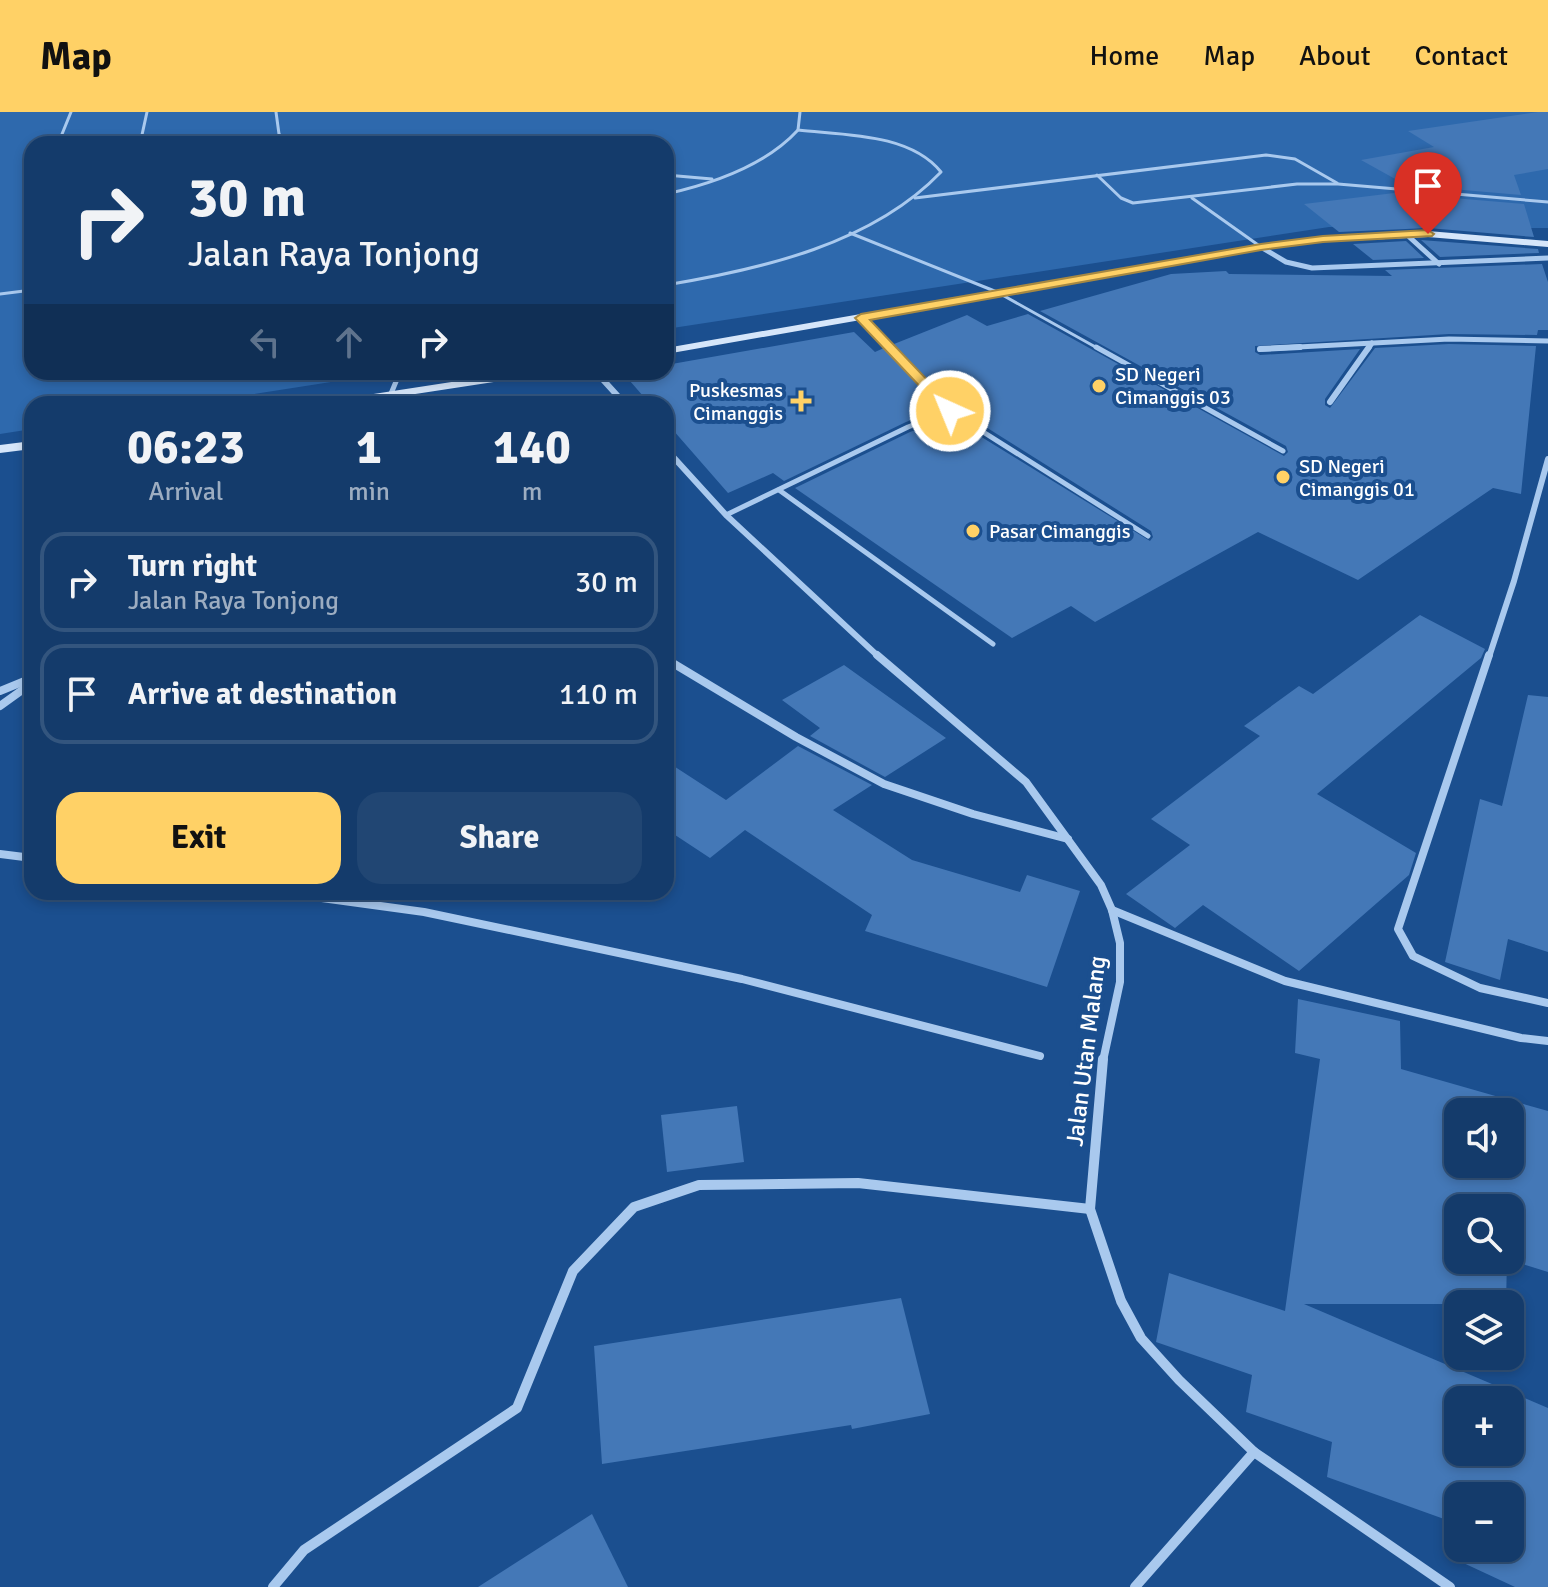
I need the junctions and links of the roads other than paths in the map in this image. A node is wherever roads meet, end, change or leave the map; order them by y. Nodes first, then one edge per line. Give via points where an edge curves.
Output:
1 (71, 112) edge
2 (147, 112) edge
3 (276, 112) edge
4 (800, 112) edge
5 (798, 130) junction
6 (61, 136) edge
7 (142, 136) edge
8 (281, 136) edge
9 (1097, 175) junction
10 (674, 176) edge
11 (716, 179) junction
12 (1338, 184) junction
13 (674, 192) edge
14 (915, 198) junction
15 (1192, 198) junction
16 (1548, 202) edge
17 (850, 233) junction
18 (1406, 234) junction
19 (1548, 244) edge
20 (1261, 247) junction
21 (1548, 258) edge
22 (1440, 264) junction
23 (674, 283) edge
24 (24, 291) edge
25 (997, 292) junction
26 (0, 294) edge
27 (861, 318) junction
28 (1548, 341) edge
29 (1372, 343) junction
30 (1260, 349) dead end
31 (674, 350) edge
32 (397, 380) edge
33 (489, 380) edge
34 (603, 380) edge
35 (390, 396) joint
36 (618, 396) edge
37 (1330, 402) dead end
38 (950, 411) junction
39 (24, 446) edge
40 (0, 449) edge
41 (1283, 451) dead end
42 (674, 458) edge
43 (1548, 459) edge
44 (779, 490) junction
45 (726, 515) junction
46 (1148, 536) dead end
47 (993, 644) dead end
48 (674, 664) edge
49 (24, 683) edge
50 (24, 686) edge
51 (0, 691) edge
52 (0, 706) edge
53 (1069, 840) junction
54 (0, 854) edge
55 (24, 857) edge
56 (336, 900) edge
57 (1112, 910) junction
58 (1548, 1003) edge
59 (1548, 1041) edge
60 (1040, 1056) dead end
61 (1090, 1209) junction
62 (1254, 1452) junction
63 (273, 1587) edge
64 (1135, 1587) edge
65 (1450, 1587) edge

1 - 6 lane
2 - 7 lane
3 - 8 lane
4 - 5 lane
5 - 11 lane via 790,140
5 - 14 lane via 927,155 941,172
9 - 12 lane via 1284,154
9 - 14 lane
9 - 15 lane via 1133,203
10 - 11 lane
11 - 13 lane
12 - 15 lane
12 - 16 lane
14 - 17 lane
15 - 20 lane
17 - 23 lane via 747,269
17 - 25 lane
18 - 19 main road
18 - 20 main road
18 - 22 street
20 - 22 street via 1286,262 1312,268
20 - 25 main road
21 - 22 street
24 - 26 lane
25 - 27 main road
25 - 41 lane
27 - 31 main road
27 - 38 lane
28 - 29 street
29 - 30 street
29 - 37 street
32 - 35 lane
33 - 35 main road
34 - 36 street
38 - 44 lane
38 - 46 lane
39 - 40 main road
42 - 45 street, Jalan Utan Malang
43 - 58 street via 1514,581 1398,929 1413,956 1480,988
44 - 45 lane
44 - 47 lane
45 - 53 street, Jalan Utan Malang via 894,671 1026,782
48 - 53 street via 884,784
49 - 51 street
50 - 52 street
53 - 57 street, Jalan Utan Malang
54 - 55 street
56 - 60 street via 424,912 742,979
57 - 59 street via 1285,981
57 - 61 street, Jalan Utan Malang via 1120,943 1120,982 1100,1073
61 - 62 street, Jalan Utan Malang via 1121,1301 1141,1338
61 - 63 street via 858,1183 699,1185 634,1207 573,1271 517,1408 304,1550
62 - 64 street
62 - 65 street, Jalan Utan Malang

